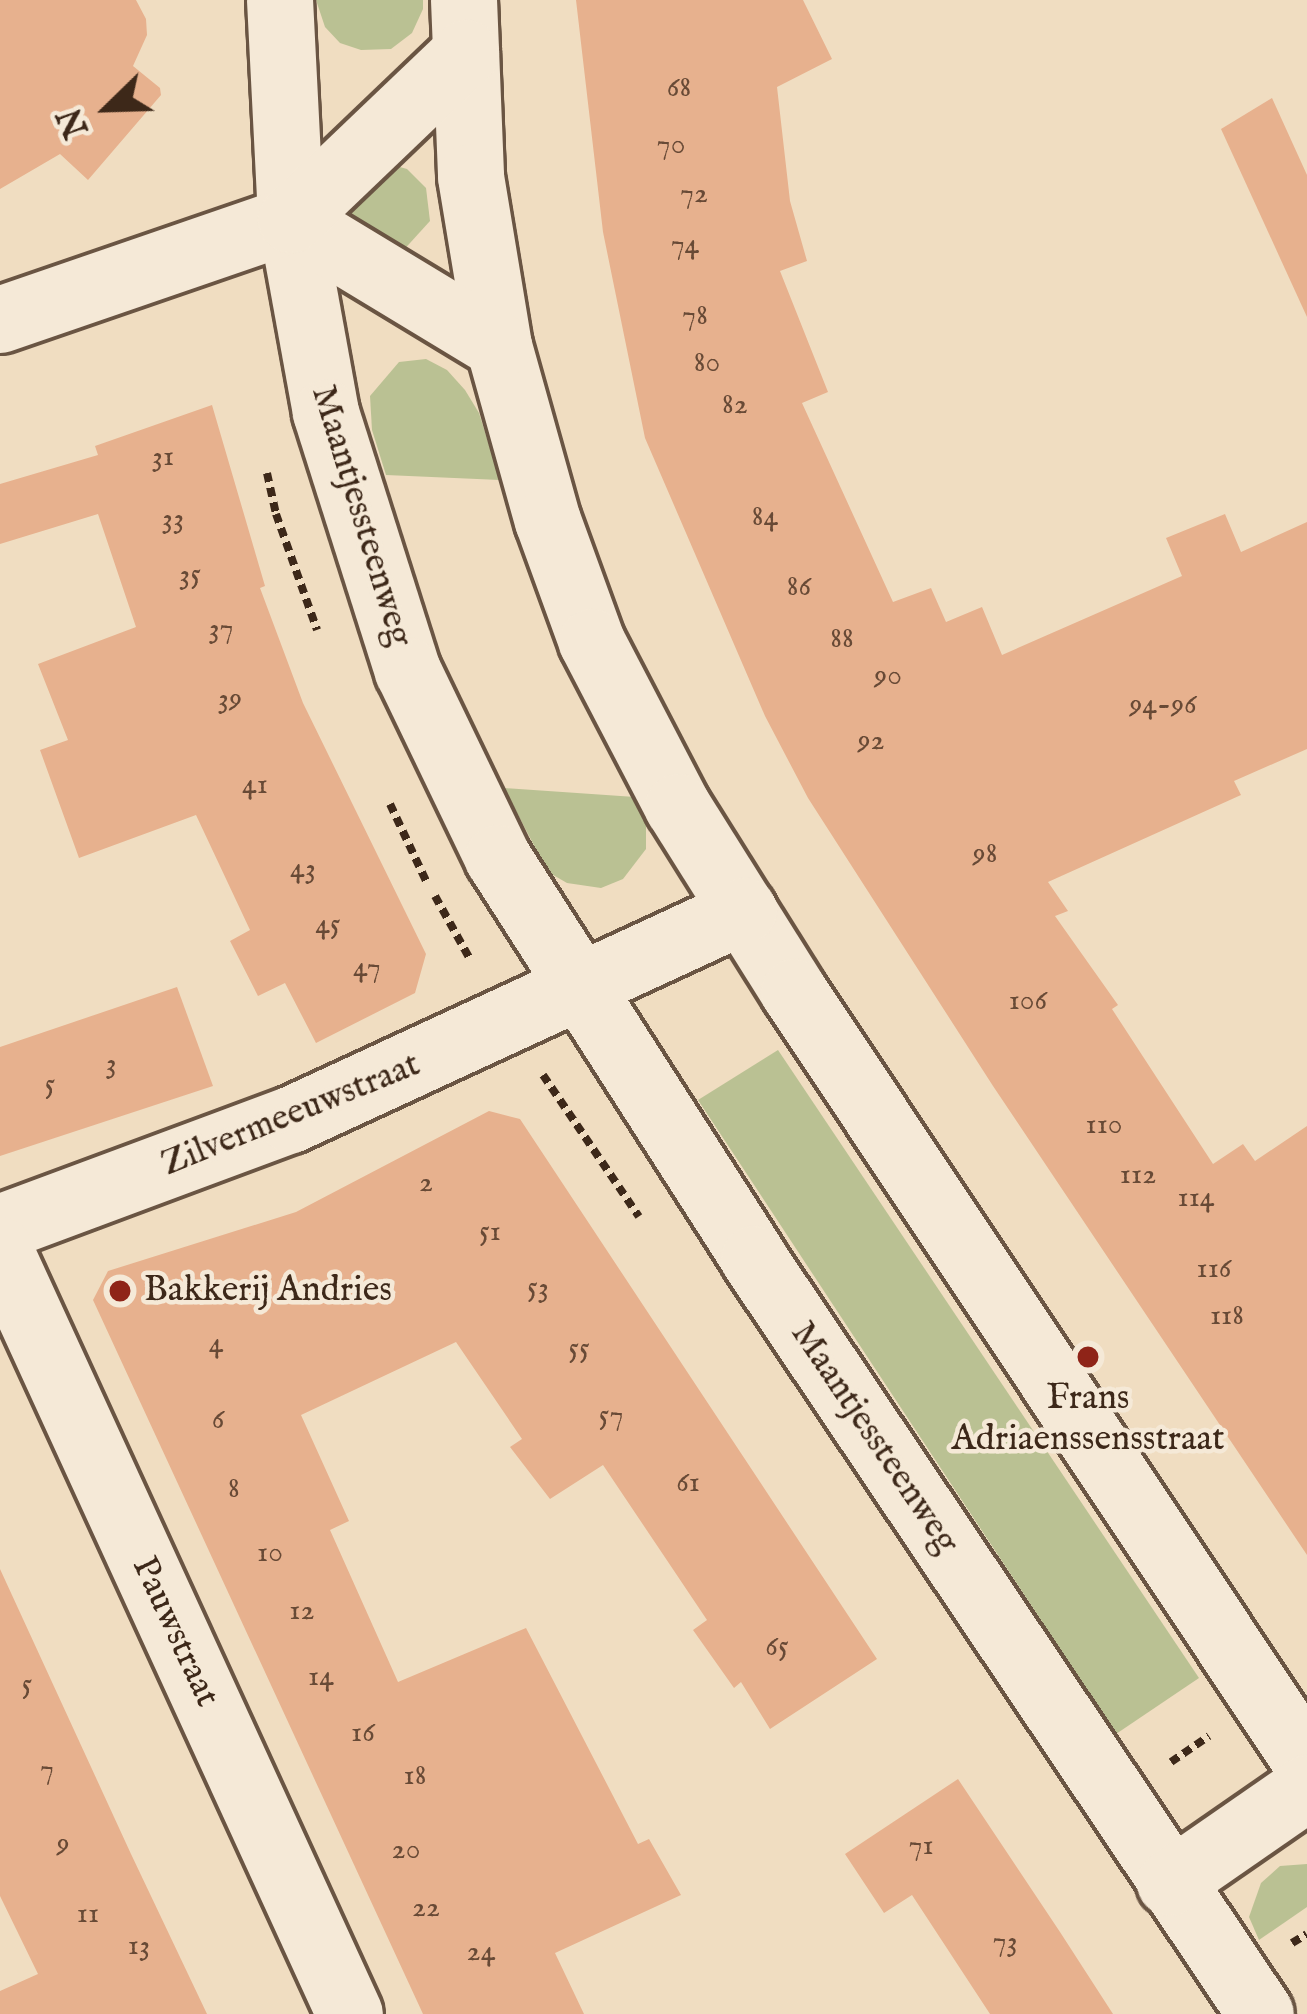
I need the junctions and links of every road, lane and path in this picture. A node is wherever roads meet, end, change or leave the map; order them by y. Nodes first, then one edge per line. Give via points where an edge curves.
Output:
1 (280, 0) edge
2 (465, 27) edge
3 (291, 220) junction
4 (0, 320) edge
5 (500, 346) junction
6 (745, 911) junction
7 (579, 992) junction
8 (0, 1228) edge
9 (0, 1250) edge
10 (1307, 1763) edge
11 (1307, 1788) edge
12 (1170, 1883) junction
13 (350, 2014) edge
14 (1261, 2014) edge

1 - 3 street, Maantjessteenweg
2 - 3 street
2 - 5 street via 471,177
3 - 4 street
3 - 5 street
3 - 7 street, Maantjessteenweg via 326,413 408,671 498,858
5 - 6 street via 548,521 592,642 678,807
6 - 7 street
6 - 10 street
7 - 8 street, Zilvermeeuwstraat via 291,1120
7 - 12 street, Maantjessteenweg
9 - 13 street, Pauwstraat
11 - 12 street
12 - 14 street, Maantjessteenweg

